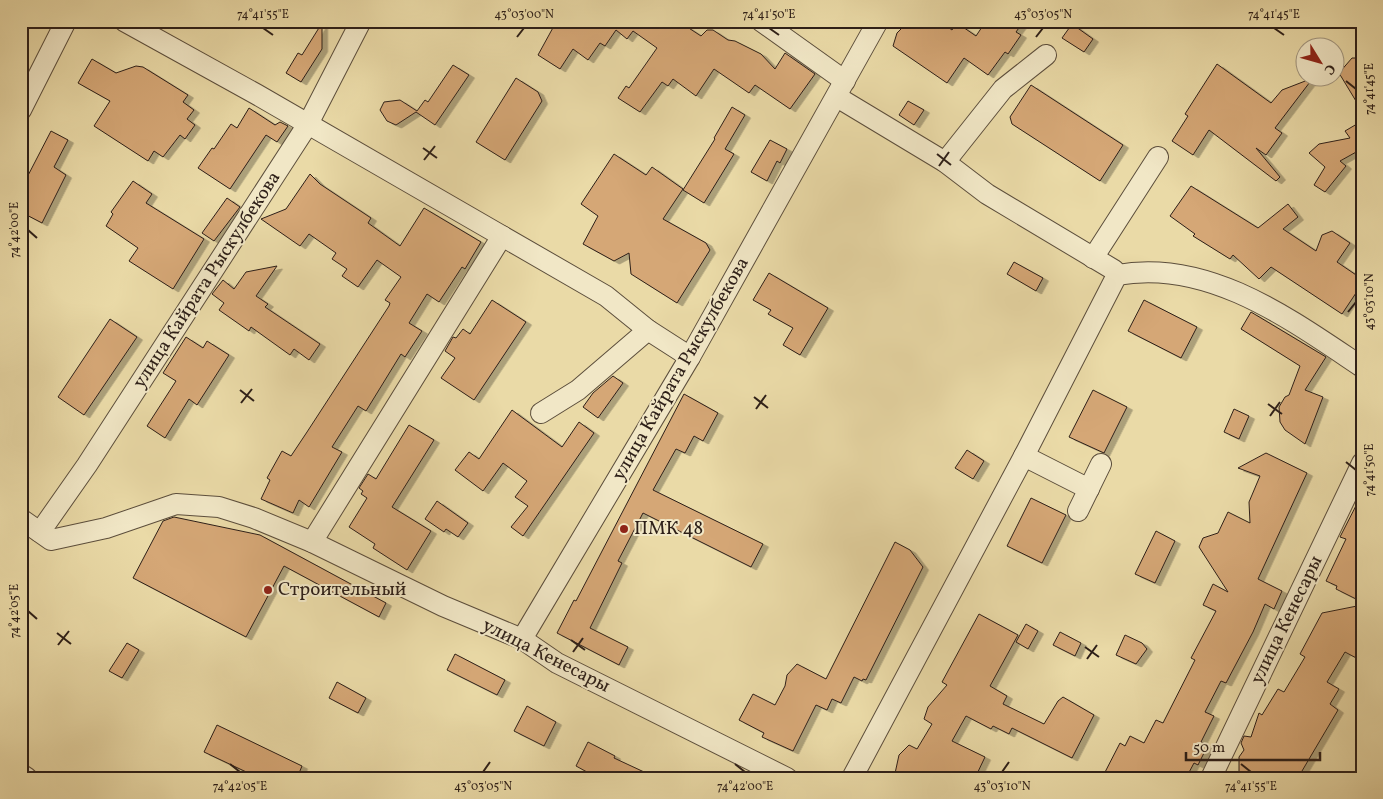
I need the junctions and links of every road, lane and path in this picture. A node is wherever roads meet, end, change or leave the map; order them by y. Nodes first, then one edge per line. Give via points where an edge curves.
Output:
1 (66, 21) edge
2 (124, 21) edge
3 (361, 21) edge
4 (761, 21) edge
5 (878, 21) edge
6 (1046, 55) dead end
7 (841, 89) junction
8 (21, 110) edge
9 (308, 124) junction
10 (1158, 158) dead end
11 (945, 162) junction
12 (502, 236) junction
13 (1093, 258) junction
14 (1117, 275) junction
15 (648, 330) junction
16 (690, 357) junction
17 (1362, 367) edge
18 (540, 413) dead end
19 (1024, 456) junction
20 (1362, 463) edge
21 (1102, 464) dead end
22 (1089, 489) junction
23 (1078, 512) dead end
24 (21, 519) edge
25 (40, 532) junction
26 (312, 542) junction
27 (522, 639) junction
28 (21, 774) edge
29 (27, 778) edge
30 (787, 778) edge
31 (852, 778) edge
32 (1211, 778) edge

1 - 8 street
2 - 9 street
3 - 9 street, улица Кайрата Рыскулбекова
4 - 7 street
5 - 7 street, улица Кайрата Рыскулбекова
6 - 11 street via 1003,88
7 - 11 street
7 - 16 street, улица Кайрата Рыскулбекова
9 - 12 street
9 - 25 street, улица Кайрата Рыскулбекова
10 - 13 street
11 - 13 street via 987,194
12 - 15 street via 606,296
12 - 26 street
13 - 14 street
14 - 17 street via 1140,271 1199,278 1258,301
14 - 19 street
15 - 16 street
15 - 18 street via 578,390
16 - 27 street, улица Кайрата Рыскулбекова
19 - 22 street
19 - 31 street
20 - 32 street, улица Кенесары
21 - 22 street
22 - 23 street
24 - 25 street, улица Кенесары
25 - 26 street, улица Кенесары via 51,540 96,530 176,504 219,507
26 - 27 street, улица Кенесары via 443,606
27 - 30 street, улица Кенесары via 557,663
28 - 29 street

